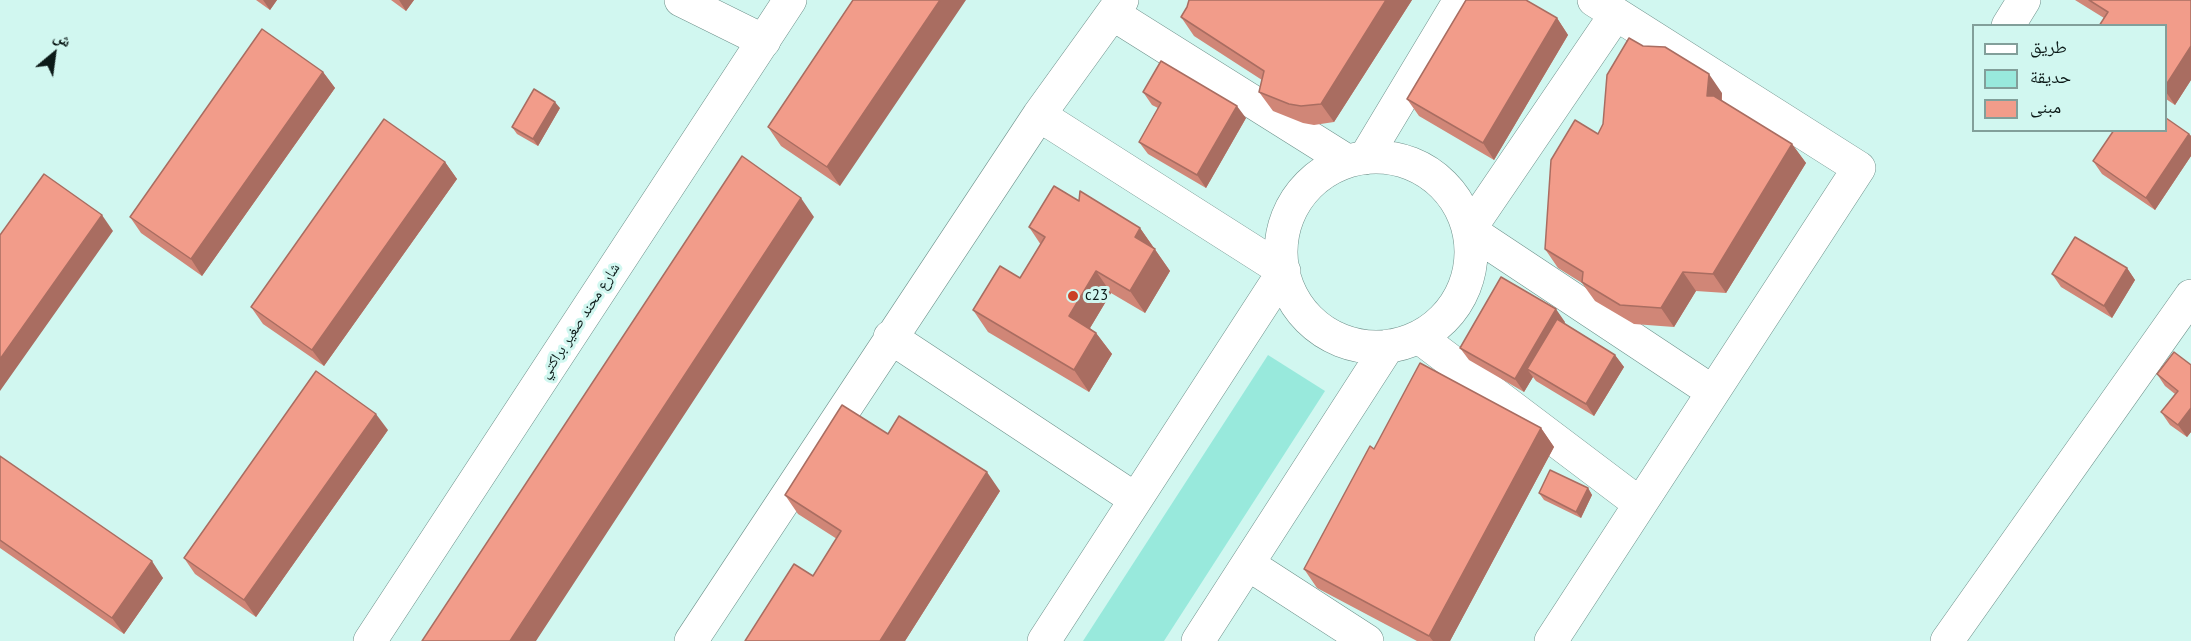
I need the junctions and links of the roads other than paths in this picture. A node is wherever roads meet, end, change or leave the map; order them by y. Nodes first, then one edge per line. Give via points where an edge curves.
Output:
1 (681, 0) edge
2 (790, 0) edge
3 (1460, 0) edge
4 (2025, 0) edge
5 (1117, 7) edge
6 (1605, 7) edge
7 (2009, 24) edge
8 (764, 40) junction
9 (1039, 115) junction
10 (1356, 159) junction
11 (1469, 230) junction
12 (1284, 271) junction
13 (2191, 296) edge
14 (890, 337) junction
15 (1419, 337) junction
16 (1388, 346) junction
17 (1713, 392) junction
18 (1136, 499) junction
19 (1640, 504) junction
20 (1248, 564) junction
21 (370, 641) edge
22 (691, 641) edge
23 (1044, 641) edge
24 (1198, 641) edge
25 (1367, 641) edge
26 (1551, 641) edge
27 (1947, 641) edge

1 - 8 street
2 - 8 street, شارع محند صغير براكتي
3 - 10 street
4 - 7 street
5 - 9 street
5 - 10 street
6 - 11 street
6 - 17 street via 1859,168
8 - 21 street, شارع محند صغير براكتي
9 - 12 street
9 - 14 street
10 - 11 street via 1377,156 1408,162 1435,177 1456,200
10 - 12 street via 1319,175 1298,197 1284,225
11 - 15 street via 1471,261 1463,292 1445,318
11 - 17 street
12 - 16 street via 1287,286 1303,313 1327,333 1357,345
12 - 18 street
13 - 27 street
14 - 18 street
14 - 22 street
15 - 16 street
15 - 19 street
16 - 20 street
17 - 19 street
18 - 23 street
19 - 26 street
20 - 24 street
20 - 25 street

